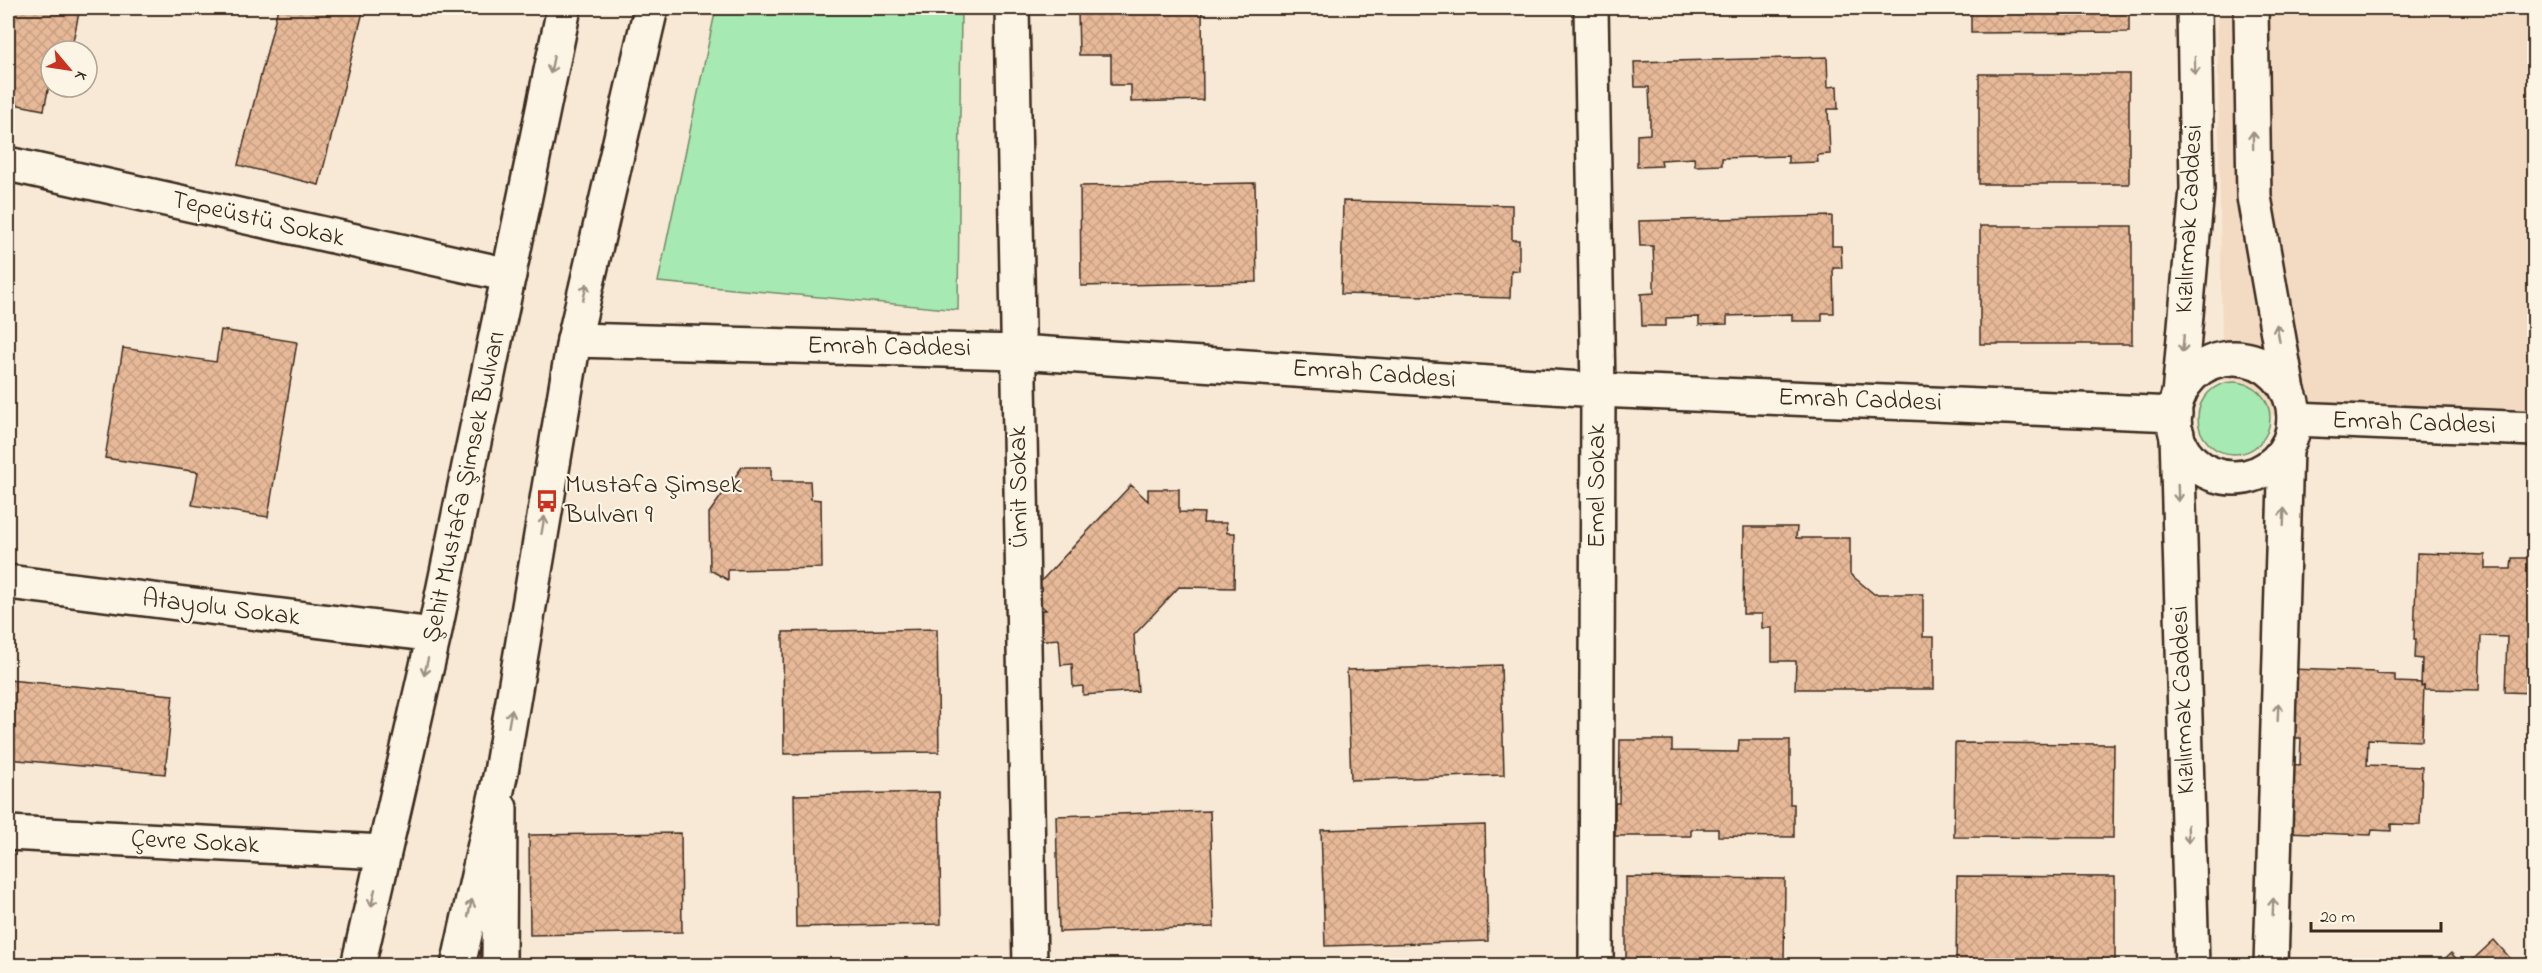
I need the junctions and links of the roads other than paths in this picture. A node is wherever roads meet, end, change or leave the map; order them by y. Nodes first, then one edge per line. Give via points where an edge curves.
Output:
1 (564, 8) edge
2 (651, 8) edge
3 (1012, 8) edge
4 (1591, 8) edge
5 (2194, 8) edge
6 (2251, 8) edge
7 (8, 164) edge
8 (509, 275) junction
9 (574, 340) junction
10 (1018, 351) junction
11 (1598, 390) junction
12 (2177, 414) junction
13 (2289, 419) junction
14 (2535, 429) edge
15 (8, 582) edge
16 (434, 635) junction
17 (501, 771) junction
18 (8, 833) edge
19 (383, 852) junction
20 (358, 966) edge
21 (458, 966) edge
22 (499, 966) edge
23 (1030, 966) edge
24 (1596, 966) edge
25 (2192, 966) edge
26 (2271, 966) edge

1 -> 8 street, Şehit Mustafa Şimsek Bulvarı
9 -> 2 street
3 - 10 street, Ümit Sokak
4 - 11 street, Emel Sokak
5 -> 12 street, Kızılırmak Caddesi via 2197,189
13 -> 6 street via 2253,197
7 - 8 street, Tepeüstü Sokak
8 - 16 street, Şehit Mustafa Şimsek Bulvarı
9 - 10 street, Emrah Caddesi
17 -> 9 street
10 - 11 street, Emrah Caddesi
10 - 23 street, Ümit Sokak
11 - 12 street, Emrah Caddesi
11 - 24 street, Emel Sokak
12 - 13 street via 2189,379 2204,366 2232,358 2251,360 2269,368
12 - 13 street via 2192,460 2208,471 2236,478 2256,474 2273,463
12 -> 25 street, Kızılırmak Caddesi
13 - 14 street, Emrah Caddesi
26 -> 13 street
15 - 16 street, Atayolu Sokak
16 -> 19 street, Şehit Mustafa Şimsek Bulvarı
21 -> 17 street
17 - 22 street
18 - 19 street, Çevre Sokak
19 -> 20 street, Şehit Mustafa Şimsek Bulvarı

